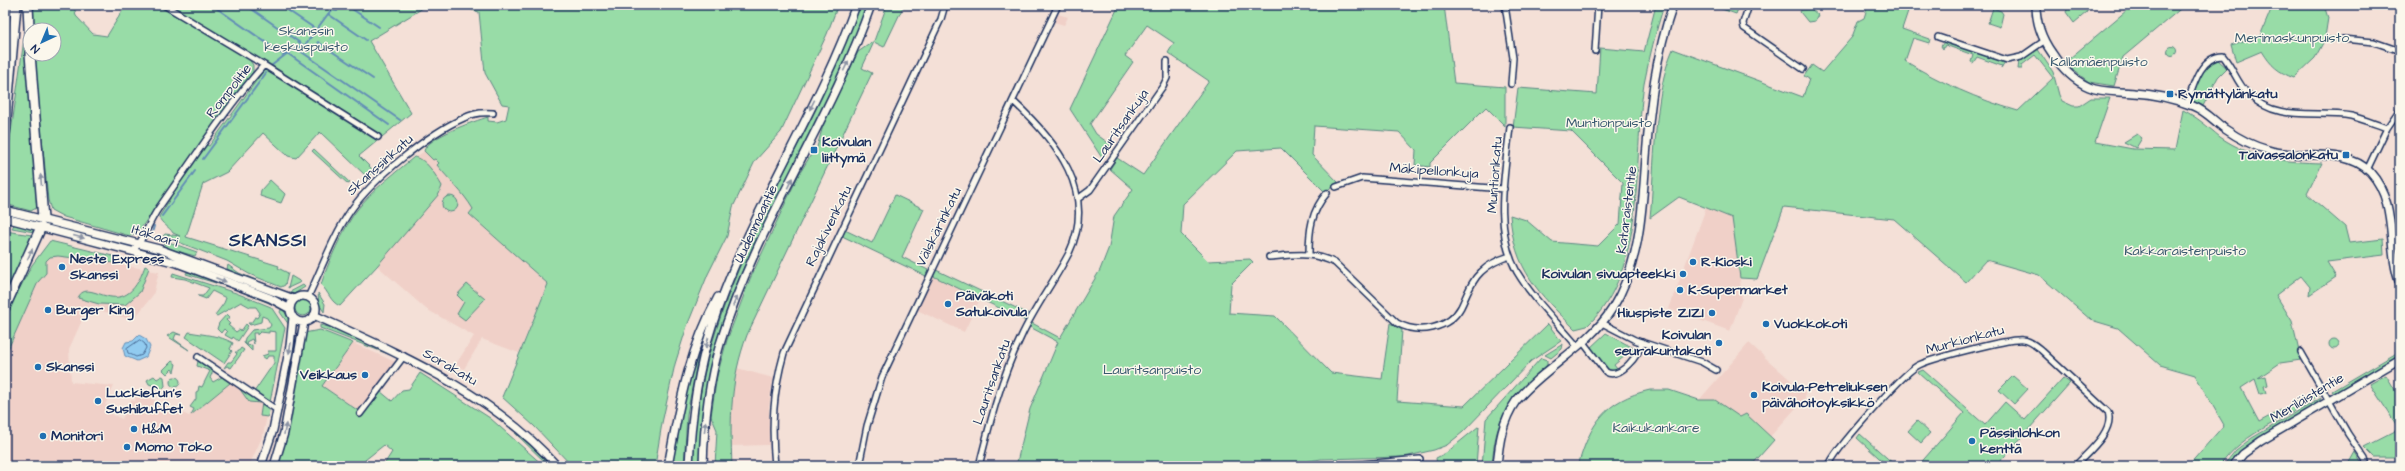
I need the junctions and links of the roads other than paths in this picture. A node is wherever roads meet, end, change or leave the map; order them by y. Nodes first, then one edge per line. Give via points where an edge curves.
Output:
1 (16, 5) edge
2 (28, 5) edge
3 (164, 5) edge
4 (856, 5) edge
5 (871, 5) edge
6 (945, 5) edge
7 (1058, 5) edge
8 (1505, 5) edge
9 (1598, 5) edge
10 (1673, 5) edge
11 (1749, 5) edge
12 (2036, 5) edge
13 (29, 22) edge
14 (1938, 37) dead end
15 (2342, 39) dead end
16 (2044, 40) junction
17 (1595, 50) dead end
18 (2400, 51) edge
19 (1167, 61) dead end
20 (31, 62) edge
21 (264, 65) junction
22 (1803, 69) dead end
23 (1511, 84) dead end
24 (1013, 101) junction
25 (2187, 104) junction
26 (2400, 109) edge
27 (493, 113) dead end
28 (1510, 127) dead end
29 (2386, 128) junction
30 (5, 131) edge
31 (378, 137) dead end
32 (2367, 170) junction
33 (1336, 188) dead end
34 (1504, 189) junction
35 (1327, 193) dead end
36 (1079, 198) junction
37 (5, 210) edge
38 (16, 216) junction
39 (5, 218) edge
40 (42, 223) junction
41 (140, 244) junction
42 (133, 251) junction
43 (144, 254) junction
44 (1309, 254) junction
45 (1510, 256) junction
46 (1269, 257) dead end
47 (735, 267) junction
48 (2400, 284) edge
49 (308, 297) junction
50 (294, 299) junction
51 (5, 307) edge
52 (290, 309) junction
53 (314, 315) junction
54 (293, 317) junction
55 (304, 322) junction
56 (1602, 323) junction
57 (1642, 342) junction
58 (1580, 344) junction
59 (2301, 352) dead end
60 (404, 356) junction
61 (198, 357) dead end
62 (2400, 359) edge
63 (1716, 370) dead end
64 (2328, 401) junction
65 (277, 410) junction
66 (360, 414) dead end
67 (1420, 459) dead end
68 (260, 466) edge
69 (274, 466) edge
70 (557, 466) edge
71 (668, 466) edge
72 (689, 466) edge
73 (703, 466) edge
74 (775, 466) edge
75 (859, 466) edge
76 (979, 466) edge
77 (1340, 466) edge
78 (1497, 466) edge
79 (1829, 466) edge
80 (2075, 466) edge
81 (2233, 466) edge
82 (2367, 466) edge

1 - 30 highway
2 - 13 highway
3 - 21 street
4 -> 47 street, Uudenmaantie via 839,47
73 -> 5 street, Uudenmaantie via 709,391 731,311 763,237 854,50
6 - 74 street, Rajakivenkatu via 941,19 784,353 773,407
7 - 24 street, Välskärinkatu
8 - 23 street via 1513,58
9 - 17 street
10 - 56 street, Kataraistentie via 1655,68 1637,249 1624,287
11 - 22 street via 1742,23 1744,28
12 - 16 street via 2037,20
14 - 16 street via 2008,60 2021,57
15 - 18 street via 2374,42
16 - 25 street via 2060,64 2079,82 2090,88 2148,94
19 - 36 street, Lauritsankuja via 1167,78 1163,86 1090,190
40 -> 20 highway
21 - 31 street, Rompolitie
21 - 41 street, Rompolitie via 150,221
24 - 36 street, Lauritsankatu via 1046,134 1068,170
24 - 75 street, Välskärinkatu via 882,377 867,426
25 - 29 street via 2196,78 2204,67 2213,58 2223,56 2241,86 2260,103 2271,108 2300,115 2350,116
25 - 32 street via 2200,109 2224,128 2258,146 2287,154 2337,157
26 - 29 street
27 - 49 street, Skanssinkatu via 479,113 463,118 415,149 373,185 347,216
28 - 34 street, Muntionkatu
29 - 32 street
32 - 48 street via 2381,188 2387,203 2394,266
33 - 34 street, Mäkipellonkuja via 1362,178
34 - 45 street, Muntionkatu via 1504,222
35 - 44 street via 1319,202 1311,222
36 - 76 street, Lauritsankatu via 1076,233 1072,245 1021,336 1004,375
37 - 38 street, Itäkaari
38 - 39 street, Itäkaari
38 - 40 street, Itäkaari
40 - 41 street, Itäkaari
40 -> 42 street, Itäkaari
51 -> 40 highway
41 - 42 street
41 - 43 street
41 - 50 street, Itäkaari
42 - 43 street, Itäkaari
43 -> 52 street, Itäkaari via 270,298
44 - 45 street via 1322,256 1335,263 1397,323 1410,328 1425,329 1436,327 1452,318 1461,308 1481,272
44 - 46 street
45 - 58 street, Muntionkatu via 1528,288
47 - 71 street via 696,340 681,398
47 -> 72 street, Uudenmaantie via 712,326 700,372 691,423
49 - 50 street
49 - 53 street via 315,304
50 - 52 street
52 - 54 street
53 - 55 street
53 - 60 street, Sorakatu
54 - 55 street
54 -> 65 street
69 -> 55 street via 284,433
56 - 57 street
56 - 58 street, Kataraistentie
57 - 58 street, Muntionkatu via 1639,354 1617,373 1612,374 1606,372
57 - 63 street via 1702,362
58 - 78 street, Kataraistentie via 1521,394 1509,410 1499,443
59 - 64 street
60 - 66 street
60 - 70 street, Sorakatu via 485,403 533,442
61 - 65 street
62 - 64 street, Meriläistentie
64 - 81 street, Meriläistentie via 2255,445
64 - 82 street
65 - 68 street via 269,444
67 - 77 street
79 - 80 street, Murkionkatu via 1833,457 1858,427 1909,371 1918,366 2014,339 2030,342 2041,350 2108,412 2110,421 2105,431

